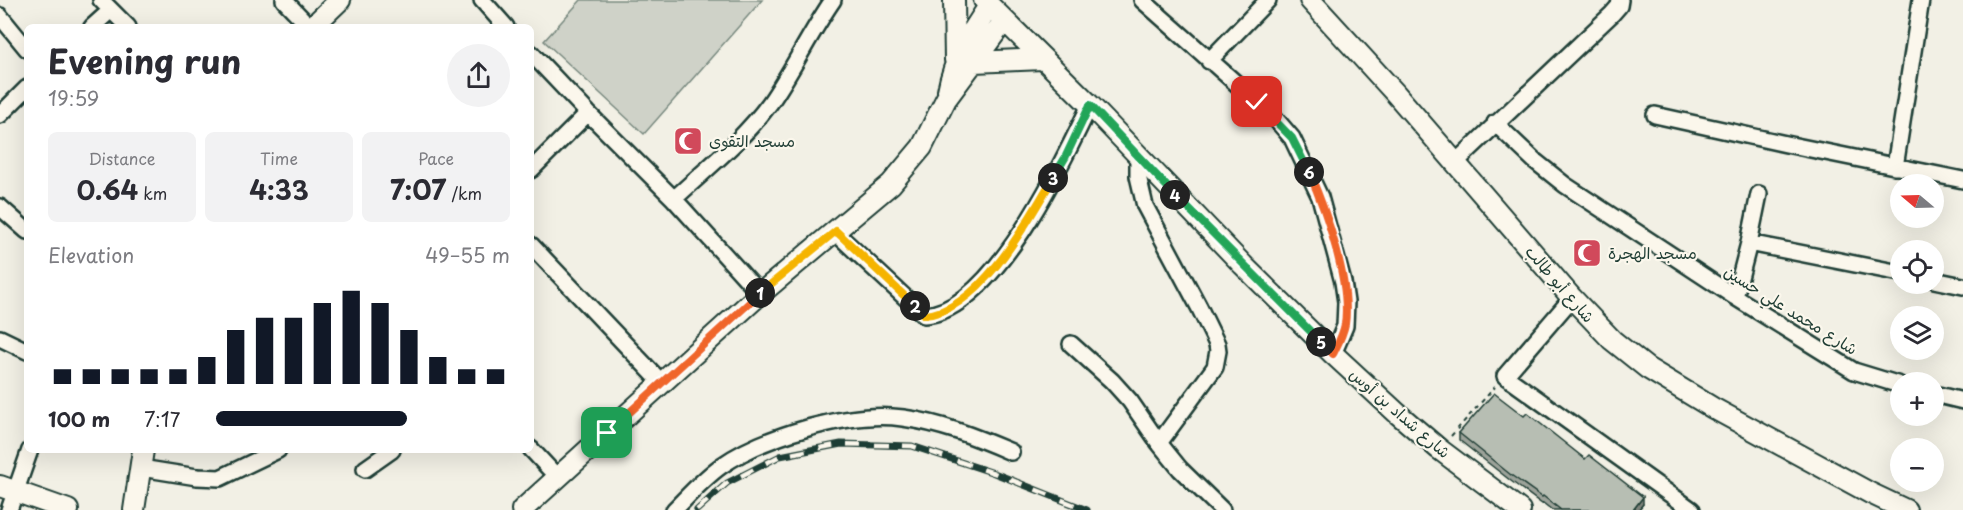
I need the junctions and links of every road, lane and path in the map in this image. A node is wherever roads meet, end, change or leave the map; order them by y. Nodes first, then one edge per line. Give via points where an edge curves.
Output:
1 (285, 0) edge
2 (340, 0) edge
3 (482, 0) edge
4 (833, 0) edge
5 (954, 0) edge
6 (1142, 0) edge
7 (1268, 0) edge
8 (1310, 0) edge
9 (1620, 0) edge
10 (1921, 0) edge
11 (987, 3) edge
12 (106, 5) edge
13 (0, 16) edge
14 (1004, 21) junction
15 (94, 24) edge
16 (125, 24) edge
17 (308, 24) edge
18 (314, 24) edge
19 (498, 24) edge
20 (24, 45) edge
21 (534, 56) edge
22 (1043, 59) junction
23 (1209, 61) junction
24 (964, 63) junction
25 (24, 91) edge
26 (1090, 105) junction
27 (588, 114) junction
28 (0, 115) edge
29 (1655, 115) dead end
30 (1495, 123) junction
31 (1138, 157) junction
32 (1455, 162) junction
33 (534, 167) edge
34 (1895, 167) junction
35 (1963, 180) edge
36 (1759, 194) dead end
37 (674, 199) junction
38 (0, 207) edge
39 (24, 228) edge
40 (836, 231) junction
41 (1749, 243) junction
42 (534, 248) edge
43 (1890, 271) edge
44 (1944, 282) edge
45 (1963, 286) edge
46 (760, 294) junction
47 (1735, 297) junction
48 (1572, 298) junction
49 (0, 338) edge
50 (1071, 344) dead end
51 (24, 350) edge
52 (1333, 354) junction
53 (1505, 376) junction
54 (661, 382) junction
55 (1890, 382) edge
56 (1944, 396) edge
57 (1963, 401) edge
58 (1159, 443) junction
59 (1439, 449) junction
60 (534, 452) edge
61 (1011, 452) dead end
62 (29, 453) edge
63 (272, 453) edge
64 (389, 453) edge
65 (142, 459) edge
66 (365, 469) dead end
67 (558, 478) junction
68 (1870, 494) junction
69 (8, 496) edge
70 (68, 510) edge
71 (134, 510) edge
72 (522, 510) edge
73 (674, 510) edge
74 (1222, 510) edge
75 (1520, 510) edge
76 (1692, 510) edge
77 (1892, 510) edge
78 (1906, 510) edge

1 - 17 street
2 - 18 street
3 - 19 street
4 - 37 street via 755,122
5 - 24 street
6 - 23 street
7 - 23 street
8 - 32 street, شارع أبو طالب
9 - 30 street via 1612,14
10 - 34 street
11 - 14 street, شارع شداد بن أوس
11 - 24 street via 962,48
12 - 15 street
12 - 16 street
13 - 20 street
14 - 22 street, شارع شداد بن أوس
14 - 24 street
21 - 27 street
22 - 24 street
22 - 26 street, شارع شداد بن أوس
23 - 52 street via 1283,127 1316,187 1345,292 1345,326
24 - 40 street via 914,158 891,184
25 - 28 street
26 - 31 street, شارع شداد بن أوس
26 - 40 street via 1065,158 1020,235 966,297 946,310 924,315
27 - 33 street
27 - 37 street
29 - 34 street
30 - 32 street
30 - 47 street, شارع محمد علي حسين via 1565,185
31 - 52 street, شارع شداد بن أوس
31 - 58 street via 1145,206 1218,351 1215,367
32 - 48 street, شارع أبو طالب
34 - 35 street
36 - 41 street
37 - 46 street
38 - 39 street
40 - 46 street
41 - 43 street
41 - 47 street
42 - 54 street
44 - 45 street
46 - 54 street
47 - 55 street, شارع محمد علي حسين via 1854,372
48 - 53 street
48 - 68 street, شارع أبو طالب via 1612,340 1647,368
49 - 51 street
50 - 58 street via 1118,388
52 - 59 street, شارع شداد بن أوس
53 - 59 path
53 - 76 street
54 - 67 street
56 - 57 street
58 - 74 street
59 - 75 street, شارع شداد بن أوس
60 - 67 street
61 - 73 street via 921,421 883,416 841,419 740,455 710,474
62 - 69 street
63 - 65 street via 220,478 197,477
64 - 66 street
65 - 71 street
67 - 72 street
68 - 77 street, شارع أبو طالب
68 - 78 street, شارع أبو طالب
69 - 70 street

